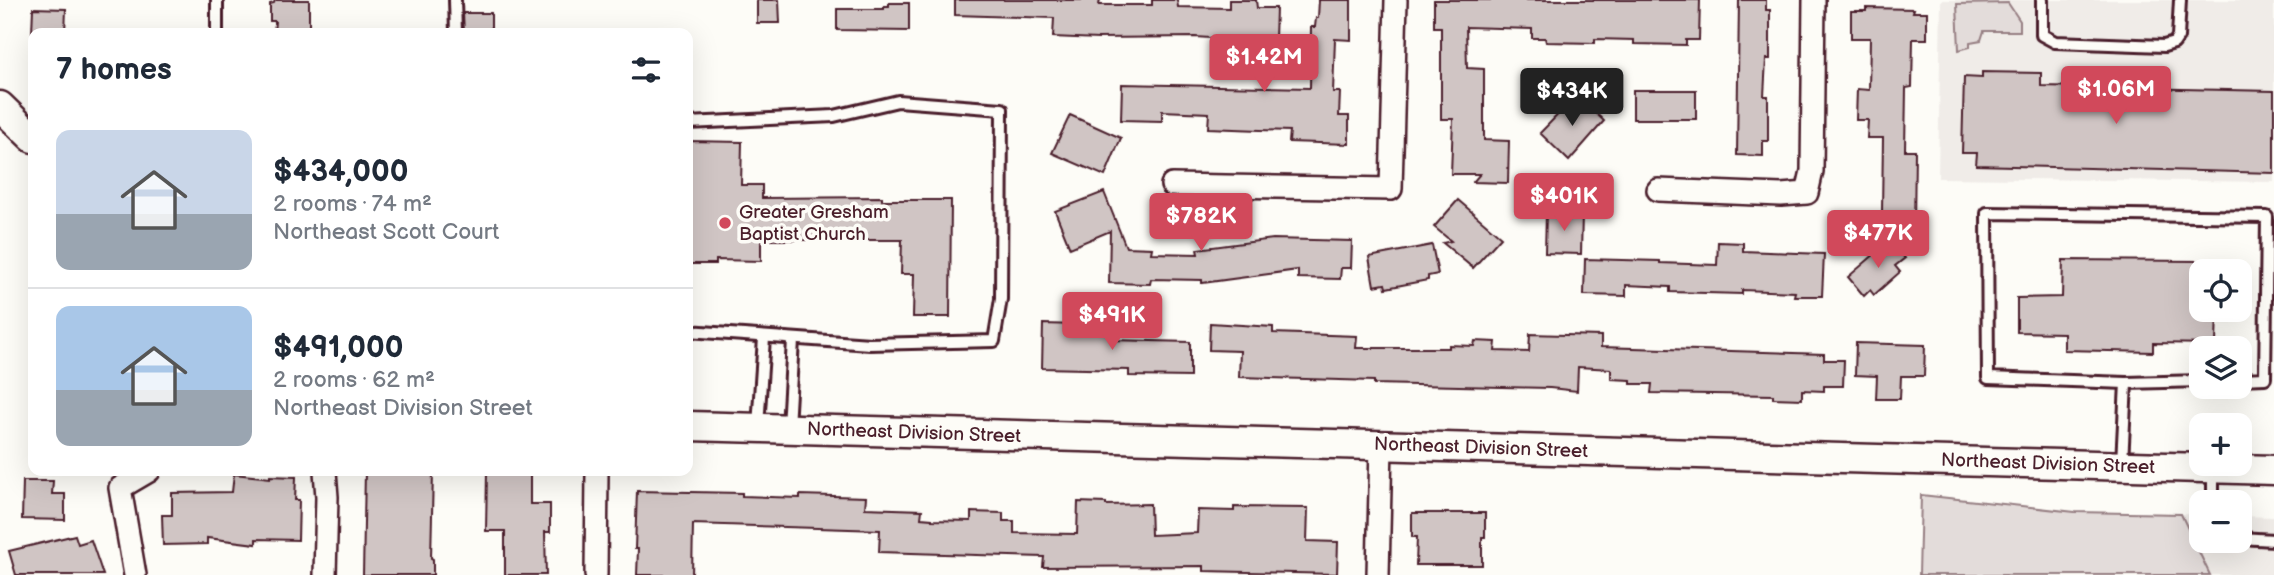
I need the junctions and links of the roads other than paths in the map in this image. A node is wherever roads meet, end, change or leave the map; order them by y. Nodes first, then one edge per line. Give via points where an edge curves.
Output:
1 (217, 0) edge
2 (455, 0) edge
3 (1396, 0) edge
4 (1814, 0) edge
5 (2042, 0) edge
6 (2180, 0) edge
7 (216, 28) edge
8 (456, 28) edge
9 (0, 106) edge
10 (693, 123) edge
11 (28, 133) edge
12 (1172, 185) dead end
13 (1658, 190) dead end
14 (693, 331) edge
15 (764, 338) junction
16 (793, 340) junction
17 (2252, 379) edge
18 (2189, 381) edge
19 (2126, 383) junction
20 (693, 426) edge
21 (758, 429) junction
22 (788, 430) junction
23 (1381, 445) junction
24 (2122, 466) junction
25 (2189, 468) edge
26 (2252, 470) edge
27 (2274, 470) edge
28 (140, 476) edge
29 (325, 476) edge
30 (597, 476) edge
31 (2252, 539) edge
32 (2274, 540) edge
33 (135, 575) edge
34 (325, 575) edge
35 (596, 575) edge
36 (1378, 575) edge

1 - 7 lane
2 - 8 lane
3 - 12 street via 1391,189
4 - 13 street via 1812,171 1807,192
5 - 6 lane via 2042,35 2055,42 2164,46 2178,37
9 - 11 street
10 - 16 lane via 834,116 898,101 1002,109 1001,299 994,341 870,344
14 - 15 lane
15 - 16 lane
15 - 21 lane
16 - 22 lane
17 - 19 lane via 2265,378 2267,218 1987,213 1988,377
18 - 19 lane
19 - 24 lane
20 - 21 street, Northeast Division Street
21 - 22 street, Northeast Division Street
22 - 23 street, Northeast Division Street
23 - 24 street, Northeast Division Street
23 - 36 street
24 - 25 street, Northeast Division Street
26 - 27 street, Northeast Division Street
28 - 33 street via 120,488
29 - 34 street
30 - 35 street
31 - 32 lane

